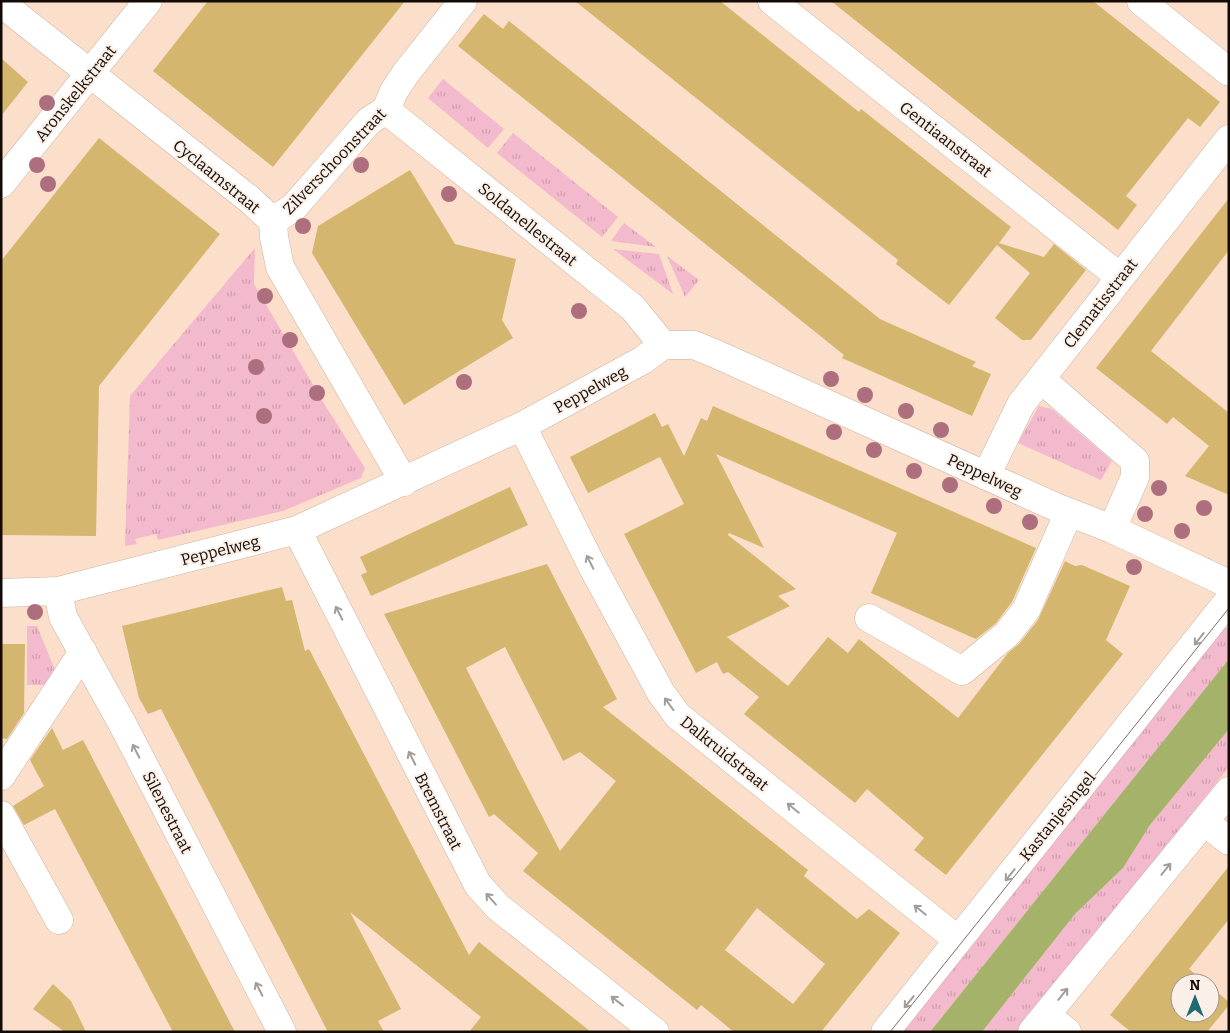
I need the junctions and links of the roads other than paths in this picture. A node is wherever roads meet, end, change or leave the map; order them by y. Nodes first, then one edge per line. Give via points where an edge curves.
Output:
1 (148, 1) edge
2 (463, 1) edge
3 (772, 1) edge
4 (1141, 1) edge
5 (1, 3) edge
6 (1229, 72) edge
7 (90, 75) junction
8 (386, 110) junction
9 (1229, 139) edge
10 (1, 184) edge
11 (273, 221) junction
12 (1120, 277) junction
13 (663, 345) junction
14 (1041, 379) junction
15 (522, 426) junction
16 (986, 476) junction
17 (404, 482) junction
18 (1069, 512) junction
19 (1112, 529) junction
20 (297, 530) junction
21 (1229, 584) edge
22 (58, 591) junction
23 (1, 593) edge
24 (1229, 600) edge
25 (869, 618) dead end
26 (82, 652) junction
27 (1, 776) edge
28 (1229, 791) edge
29 (1, 815) edge
30 (1205, 822) junction
31 (1229, 841) edge
32 (59, 920) dead end
33 (958, 940) junction
34 (1039, 1023) edge
35 (282, 1032) edge
36 (655, 1032) edge
37 (885, 1032) edge
38 (1067, 1032) edge

1 - 7 street, Aronskelkstraat
2 - 8 street, Zilverschoonstraat via 406,73
3 - 12 street, Gentiaanstraat
4 - 6 street
5 - 7 street, Cyclaamstraat
7 - 10 street, Aronskelkstraat
7 - 11 street, Cyclaamstraat
8 - 11 street, Zilverschoonstraat via 369,121 294,207
8 - 13 street, Soldanellestraat via 633,308
9 - 12 street, Clematisstraat
11 - 17 street, Cyclaamstraat via 280,267
12 - 14 street, Clematisstraat
13 - 15 street, Peppelweg via 643,360
13 - 16 street, Peppelweg via 694,346 716,354
14 - 16 street, Clematisstraat via 1021,404
14 - 19 street via 1135,461 1135,477
15 - 17 street, Peppelweg
33 -> 15 street, Dalkruidstraat via 678,716 661,693 591,564
16 - 18 street, Peppelweg
17 - 20 street, Peppelweg
18 - 19 street, Peppelweg
18 - 25 street via 1026,610 1007,634 962,671
19 - 21 street, Peppelweg
20 - 22 street, Peppelweg
36 -> 20 street, Bremstraat via 498,907 478,885
22 - 23 street, Peppelweg
22 - 26 street, Silenestraat via 63,617
24 -> 33 street, Kastanjesingel
26 - 27 street
35 -> 26 street, Silenestraat
28 - 30 street
29 - 32 street
30 - 31 street
34 -> 30 street
33 -> 37 street, Kastanjesingel
34 - 38 street

